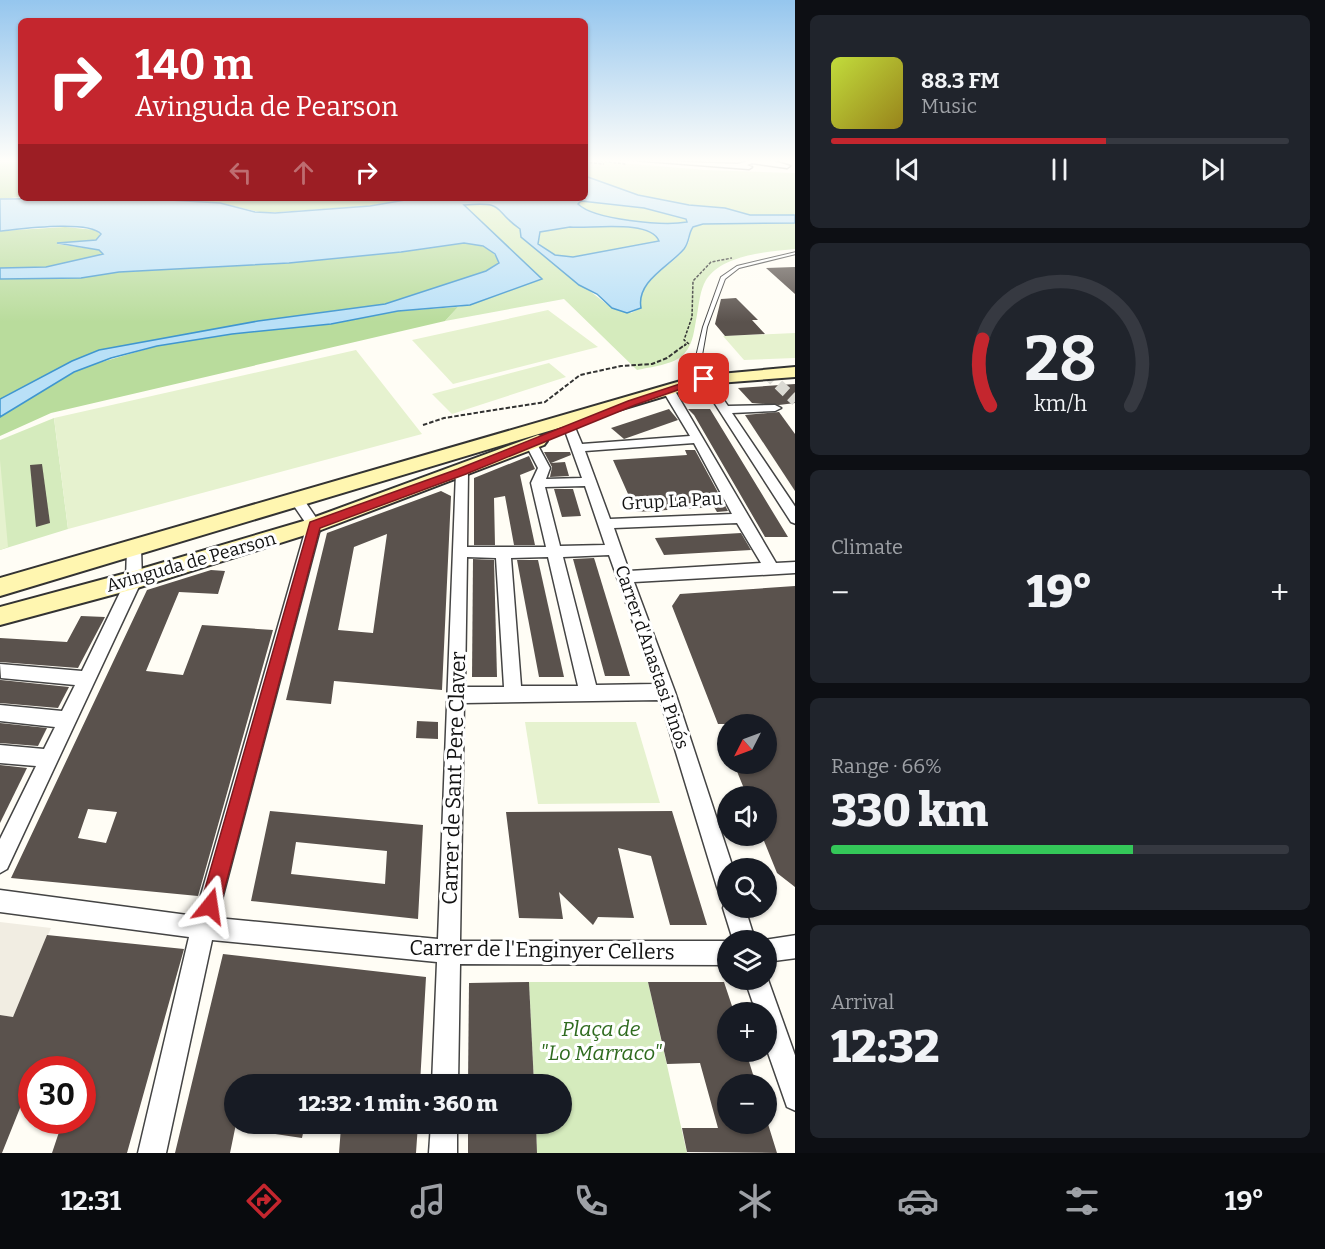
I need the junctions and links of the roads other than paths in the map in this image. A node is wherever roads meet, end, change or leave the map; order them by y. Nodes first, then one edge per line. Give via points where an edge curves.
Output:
1 (795, 253) edge
2 (795, 372) edge
3 (708, 379) junction
4 (669, 391) junction
5 (775, 408) dead end
6 (725, 410) junction
7 (567, 424) junction
8 (698, 439) junction
9 (531, 443) junction
10 (469, 448) junction
11 (578, 448) junction
12 (435, 458) junction
13 (455, 474) junction
14 (590, 482) junction
15 (537, 483) junction
16 (297, 500) junction
17 (741, 518) junction
18 (795, 519) edge
19 (605, 524) junction
20 (314, 525) junction
21 (134, 548) junction
22 (552, 550) junction
23 (614, 550) junction
24 (459, 552) junction
25 (503, 553) junction
26 (795, 567) edge
27 (772, 569) junction
28 (624, 577) junction
29 (134, 580) junction
30 (0, 587) edge
31 (0, 616) edge
32 (1, 672) edge
33 (87, 679) junction
34 (666, 692) junction
35 (513, 693) junction
36 (589, 693) junction
37 (456, 695) junction
38 (0, 713) edge
39 (68, 720) junction
40 (0, 754) edge
41 (49, 758) junction
42 (719, 858) edge
43 (0, 862) edge
44 (0, 901) edge
45 (203, 928) junction
46 (795, 946) edge
47 (777, 949) edge
48 (449, 952) junction
49 (717, 953) edge
50 (760, 990) edge
51 (445, 1074) edge
52 (795, 1098) edge
53 (444, 1134) edge
54 (152, 1153) edge
55 (443, 1153) edge

1 - 3 lane via 738,267 723,278 705,327 698,361
2 - 3 street
3 - 4 street
3 - 6 street
4 - 7 street
4 - 8 street, Grup La Pau
5 - 6 street
6 - 18 street
7 - 9 street, Avinguda de Pearson
7 - 10 street, Avinguda de Pearson
7 - 11 street, Carrer d'Anastasi Pinós
8 - 11 street
8 - 17 street, Grup La Pau
9 - 13 street, Avinguda de Pearson
9 - 15 street via 544,468
10 - 12 street, Avinguda de Pearson
10 - 13 street
11 - 14 street, Carrer d'Anastasi Pinós
12 - 13 street via 449,464
12 - 16 street, Avinguda de Pearson
13 - 20 street, Avinguda de Pearson
13 - 24 street, Carrer de Sant Pere Claver
14 - 15 street
14 - 19 street, Carrer d'Anastasi Pinós
15 - 22 street
16 - 20 street
16 - 21 street, Avinguda de Pearson
17 - 19 street, Grup La Pau
17 - 27 street, Grup La Pau
19 - 23 street, Carrer d'Anastasi Pinós
20 - 29 street, Avinguda de Pearson
20 - 45 street
21 - 29 street
21 - 30 street, Avinguda de Pearson
22 - 23 street
22 - 25 street
22 - 36 street
23 - 28 street, Carrer d'Anastasi Pinós
24 - 25 street
24 - 37 street, Carrer de Sant Pere Claver
25 - 35 street
26 - 27 street
27 - 28 street
28 - 34 street, Carrer d'Anastasi Pinós
29 - 31 street, Avinguda de Pearson
29 - 33 street
32 - 33 street
33 - 39 street
34 - 36 street
34 - 42 street, Carrer d'Anastasi Pinós
35 - 36 street
35 - 37 street
37 - 48 street, Carrer de Sant Pere Claver
38 - 39 street
39 - 41 street
40 - 41 street
41 - 43 street
44 - 45 street, Carrer de l'Enginyer Cellers
45 - 48 street, Carrer de l'Enginyer Cellers
45 - 54 street
46 - 47 street
48 - 49 street, Carrer de l'Enginyer Cellers
48 - 51 street, Carrer de Sant Pere Claver
50 - 52 street
53 - 55 street

